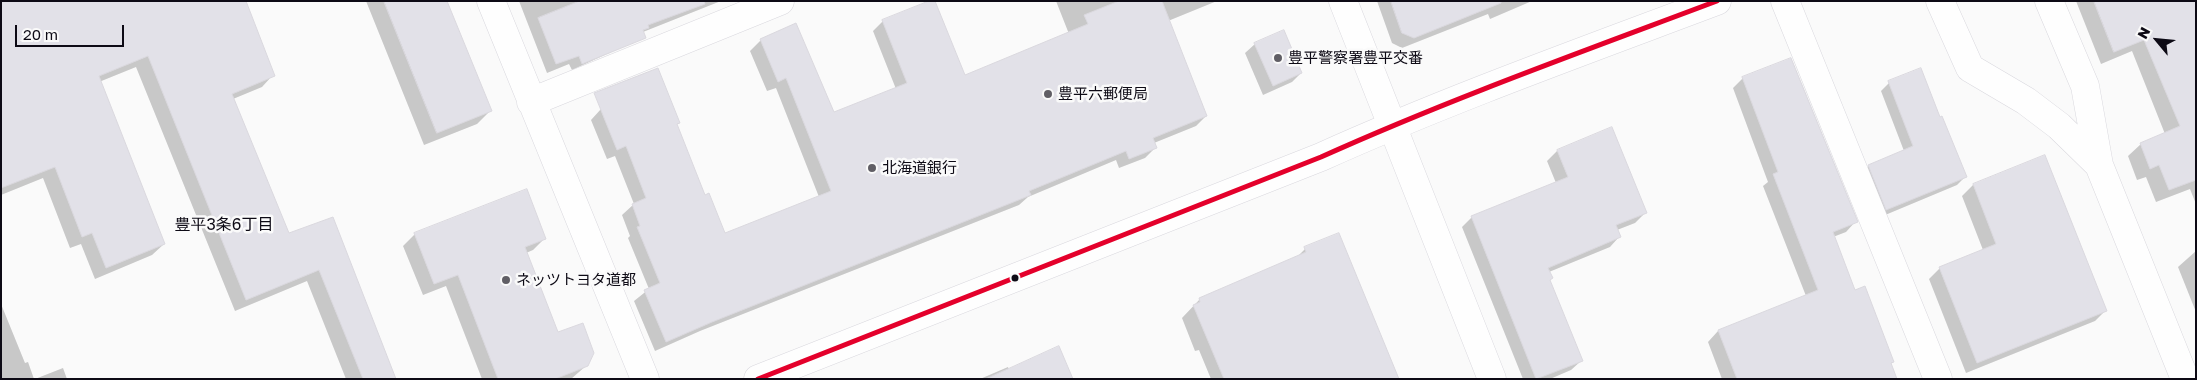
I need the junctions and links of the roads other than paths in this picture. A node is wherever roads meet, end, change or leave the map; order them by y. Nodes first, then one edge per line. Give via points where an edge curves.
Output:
1 (491, 1) edge
2 (780, 1) edge
3 (1342, 1) edge
4 (1717, 1) edge
5 (1785, 1) edge
6 (1940, 1) edge
7 (2049, 1) edge
8 (531, 102) junction
9 (1392, 125) junction
10 (2099, 165) junction
11 (645, 379) edge
12 (758, 379) edge
13 (1492, 379) edge
14 (1938, 379) edge
15 (2185, 379) edge

1 - 8 main road
2 - 8 main road
3 - 9 main road
4 - 9 main road
5 - 14 main road
6 - 10 main road via 1970,68 2026,101 2059,126
7 - 10 main road via 2085,86
8 - 11 main road
9 - 12 main road via 1321,157
9 - 13 main road
10 - 15 main road

